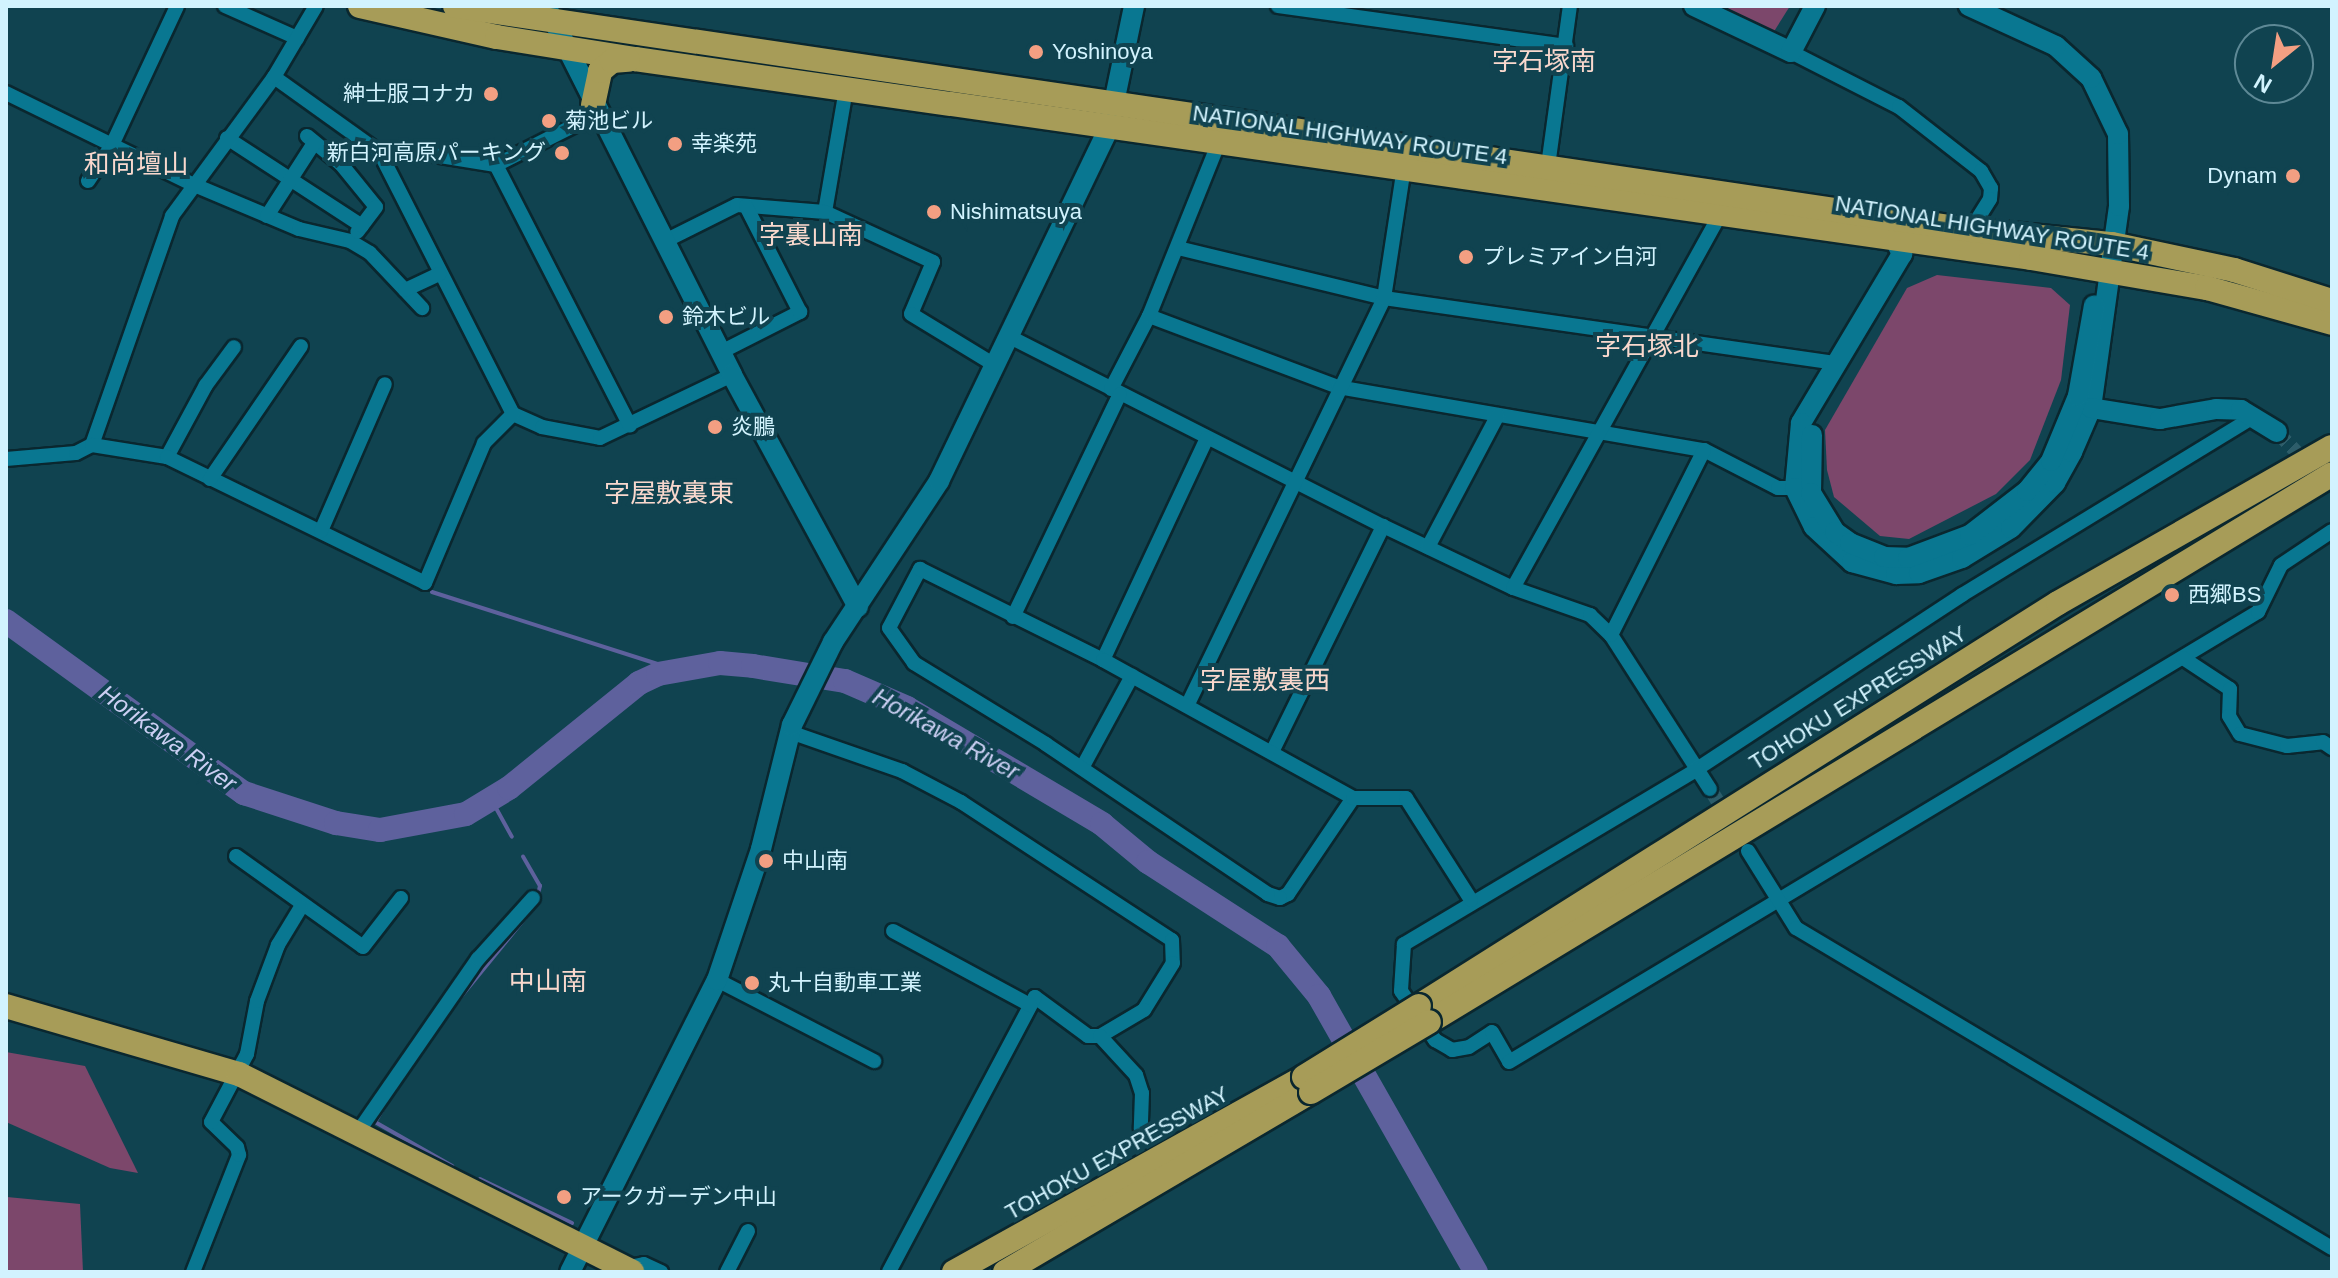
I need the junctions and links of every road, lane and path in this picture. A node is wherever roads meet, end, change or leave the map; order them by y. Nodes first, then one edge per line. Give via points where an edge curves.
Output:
1 (177, 6) edge
2 (225, 6) edge
3 (316, 6) edge
4 (360, 6) edge
5 (455, 6) edge
6 (1134, 6) edge
7 (1278, 6) edge
8 (1570, 6) edge
9 (1694, 6) edge
10 (1815, 6) edge
11 (1969, 6) edge
12 (550, 15) edge
13 (297, 38) junction
14 (1566, 46) junction
15 (566, 48) junction
16 (1791, 52) junction
17 (635, 59) junction
18 (274, 77) junction
19 (846, 89) junction
20 (6, 93) edge
21 (595, 110) junction
22 (1112, 116) junction
23 (1226, 119) junction
24 (227, 138) junction
25 (1219, 144) junction
26 (1409, 144) junction
27 (112, 145) junction
28 (380, 153) junction
29 (496, 165) junction
30 (1548, 166) junction
31 (1403, 170) junction
32 (291, 179) junction
33 (88, 181) dead end
34 (192, 184) junction
35 (746, 206) junction
36 (1722, 211) junction
37 (825, 212) junction
38 (267, 216) junction
39 (362, 226) junction
40 (1971, 230) junction
41 (1895, 240) junction
42 (350, 241) junction
43 (665, 241) junction
44 (2112, 244) junction
45 (1178, 248) junction
46 (2031, 258) junction
47 (2107, 271) junction
48 (440, 274) junction
49 (405, 290) junction
50 (1384, 298) junction
51 (2332, 301) edge
52 (422, 308) dead end
53 (1149, 316) junction
54 (2332, 323) edge
55 (1654, 335) junction
56 (1010, 337) junction
57 (301, 346) dead end
58 (234, 347) dead end
59 (721, 352) junction
60 (1836, 363) junction
61 (995, 365) junction
62 (732, 375) junction
63 (385, 384) dead end
64 (1338, 387) junction
65 (1116, 392) junction
66 (2091, 408) junction
67 (513, 414) junction
68 (1498, 415) junction
69 (2255, 416) junction
70 (630, 426) junction
71 (2277, 432) tunnel mouth
72 (1598, 433) junction
73 (1207, 438) junction
74 (92, 445) junction
75 (2332, 447) edge
76 (1704, 450) junction
77 (167, 457) junction
78 (6, 459) edge
79 (2332, 474) edge
80 (210, 479) junction
81 (1295, 482) junction
82 (1795, 488) junction
83 (1383, 526) junction
84 (321, 531) junction
85 (2332, 531) edge
86 (1428, 547) junction
87 (1513, 588) junction
88 (858, 607) junction
89 (1013, 617) junction
90 (1611, 635) junction
91 (2183, 658) junction
92 (1103, 660) junction
93 (1132, 676) junction
94 (1187, 706) junction
95 (791, 729) junction
96 (2332, 748) edge
97 (1272, 752) junction
98 (1082, 768) junction
99 (1696, 770) junction
100 (1710, 789) tunnel mouth
101 (1353, 798) junction
102 (1748, 851) dead end
103 (236, 856) dead end
104 (401, 898) dead end
105 (533, 898) dead end
106 (1778, 899) junction
107 (1471, 900) junction
108 (301, 907) junction
109 (893, 931) dead end
110 (717, 980) junction
111 (1030, 1005) junction
112 (6, 1006) edge
113 (1424, 1014) junction
114 (1100, 1036) junction
115 (874, 1061) dead end
116 (239, 1074) junction
117 (1308, 1085) junction
118 (1141, 1129) dead end
119 (358, 1132) junction
120 (748, 1231) dead end
121 (581, 1247) junction
122 (2332, 1248) edge
123 (628, 1270) edge
124 (193, 1272) edge
125 (570, 1272) edge
126 (661, 1272) edge
127 (727, 1272) edge
128 (889, 1272) edge
129 (954, 1272) edge
130 (1005, 1272) edge

1 - 27 street
2 - 13 street
3 - 13 street
4 - 15 highway, NATIONAL HIGHWAY ROUTE 4
5 - 12 highway, NATIONAL HIGHWAY ROUTE 4
6 - 22 street
7 - 14 street
8 - 14 street
9 - 16 street
10 - 16 street
11 - 44 street via 2056,46 2091,78 2118,134 2119,206
12 - 15 street
12 - 22 highway, NATIONAL HIGHWAY ROUTE 4
13 - 18 street
14 - 30 street
15 - 17 highway, NATIONAL HIGHWAY ROUTE 4
15 - 21 street
16 - 40 street via 1899,107 1981,171 1991,188 1990,199
17 - 19 highway, NATIONAL HIGHWAY ROUTE 4
17 - 21 highway via 612,61 600,71
18 - 24 street
18 - 28 street
19 - 22 highway, NATIONAL HIGHWAY ROUTE 4
19 - 37 street
20 - 27 street
21 - 29 street
21 - 43 street
22 - 23 highway, NATIONAL HIGHWAY ROUTE 4
22 - 25 highway, NATIONAL HIGHWAY ROUTE 4
22 - 56 street
23 - 25 street
23 - 26 highway, NATIONAL HIGHWAY ROUTE 4
24 - 32 street
24 - 34 street
25 - 31 highway, NATIONAL HIGHWAY ROUTE 4
25 - 45 street
26 - 30 highway, NATIONAL HIGHWAY ROUTE 4
26 - 31 street
27 - 33 street
27 - 34 street
28 - 29 street via 397,149
28 - 48 street
29 - 70 street
30 - 40 highway, NATIONAL HIGHWAY ROUTE 4
31 - 36 highway, NATIONAL HIGHWAY ROUTE 4
31 - 50 street
32 - 38 street
32 - 39 street
32 - 39 street via 310,140 367,191 376,207
34 - 38 street
34 - 74 street via 156,252
35 - 37 street
35 - 43 street via 737,205
35 - 59 street via 800,312
36 - 41 highway, NATIONAL HIGHWAY ROUTE 4
36 - 55 street
37 - 61 street via 933,262 911,314
38 - 42 street
39 - 42 street
40 - 44 highway, NATIONAL HIGHWAY ROUTE 4
41 - 46 highway, NATIONAL HIGHWAY ROUTE 4
41 - 60 street via 1902,254
42 - 49 street via 370,253
43 - 59 street
44 - 47 street
44 - 51 highway, NATIONAL HIGHWAY ROUTE 4 via 2234,270
45 - 50 street
45 - 53 street
46 - 47 highway, NATIONAL HIGHWAY ROUTE 4
46 - 47 street via 2007,263 1923,255 1903,268 1816,418 1809,446 1811,493 1835,532 1850,543 1884,557 1936,551 1979,529 2027,491 2051,461 2074,409
47 - 54 highway, NATIONAL HIGHWAY ROUTE 4 via 2207,288
47 - 66 street
48 - 49 street
48 - 67 street
49 - 52 street
50 - 55 street
50 - 64 street
53 - 64 street
53 - 65 street
55 - 60 street
55 - 72 street
56 - 61 street
56 - 65 street
57 - 80 street
58 - 77 street via 206,385
59 - 62 street
60 - 82 street via 1801,423
61 - 88 street via 939,481
62 - 70 street
62 - 88 street
63 - 84 street
64 - 68 street
64 - 81 street
65 - 73 street
65 - 89 street
66 - 69 street via 2160,419 2216,409
66 - 82 street via 2055,483 2035,508 1983,547 1942,568 1896,574 1852,562 1814,527
67 - 70 street via 542,427 600,438
67 - 84 street via 484,443 425,583
68 - 72 street
68 - 86 street
69 - 71 street
69 - 99 street via 1962,595
72 - 76 street
72 - 87 street
73 - 81 street
73 - 92 street
74 - 77 street
74 - 78 street via 76,453
75 - 113 highway, TOHOKU EXPRESSWAY via 2058,603
76 - 82 street via 1778,488
76 - 90 street
77 - 80 street
79 - 113 highway
80 - 84 street
81 - 83 street
81 - 94 street
83 - 86 street
83 - 97 street
85 - 91 street via 2281,565 2258,612
86 - 87 street
87 - 90 street via 1590,615
88 - 95 street via 833,642
89 - 92 street
89 - 98 street via 920,569 889,628 914,663
90 - 99 street
91 - 96 street via 2230,689 2229,716 2240,734 2287,746 2323,742
91 - 106 street
92 - 93 street
93 - 94 street
93 - 98 street
94 - 97 street
95 - 110 street via 761,849
95 - 114 street via 902,771 961,802 1172,940 1173,963 1144,1010
97 - 101 street
98 - 101 street via 1280,898
99 - 100 street
99 - 107 street
101 - 107 street via 1406,798
102 - 106 street
103 - 108 street
104 - 108 street via 363,947
105 - 119 street via 478,959
106 - 107 street via 1509,1062 1492,1032 1469,1047 1452,1050 1435,1040 1401,991 1399,957 1404,944
106 - 122 street via 1796,928
108 - 116 street via 278,945
109 - 111 street
110 - 115 street
110 - 121 street
111 - 114 street via 1035,997 1088,1036
111 - 128 street
112 - 116 highway
113 - 117 highway, bridge
114 - 118 street via 1136,1075 1142,1093
116 - 119 highway
116 - 124 street via 211,1122 239,1155
117 - 129 highway, TOHOKU EXPRESSWAY
117 - 130 highway, TOHOKU EXPRESSWAY
119 - 121 highway
120 - 127 street
121 - 123 highway
121 - 125 street
123 - 126 street via 644,1264

